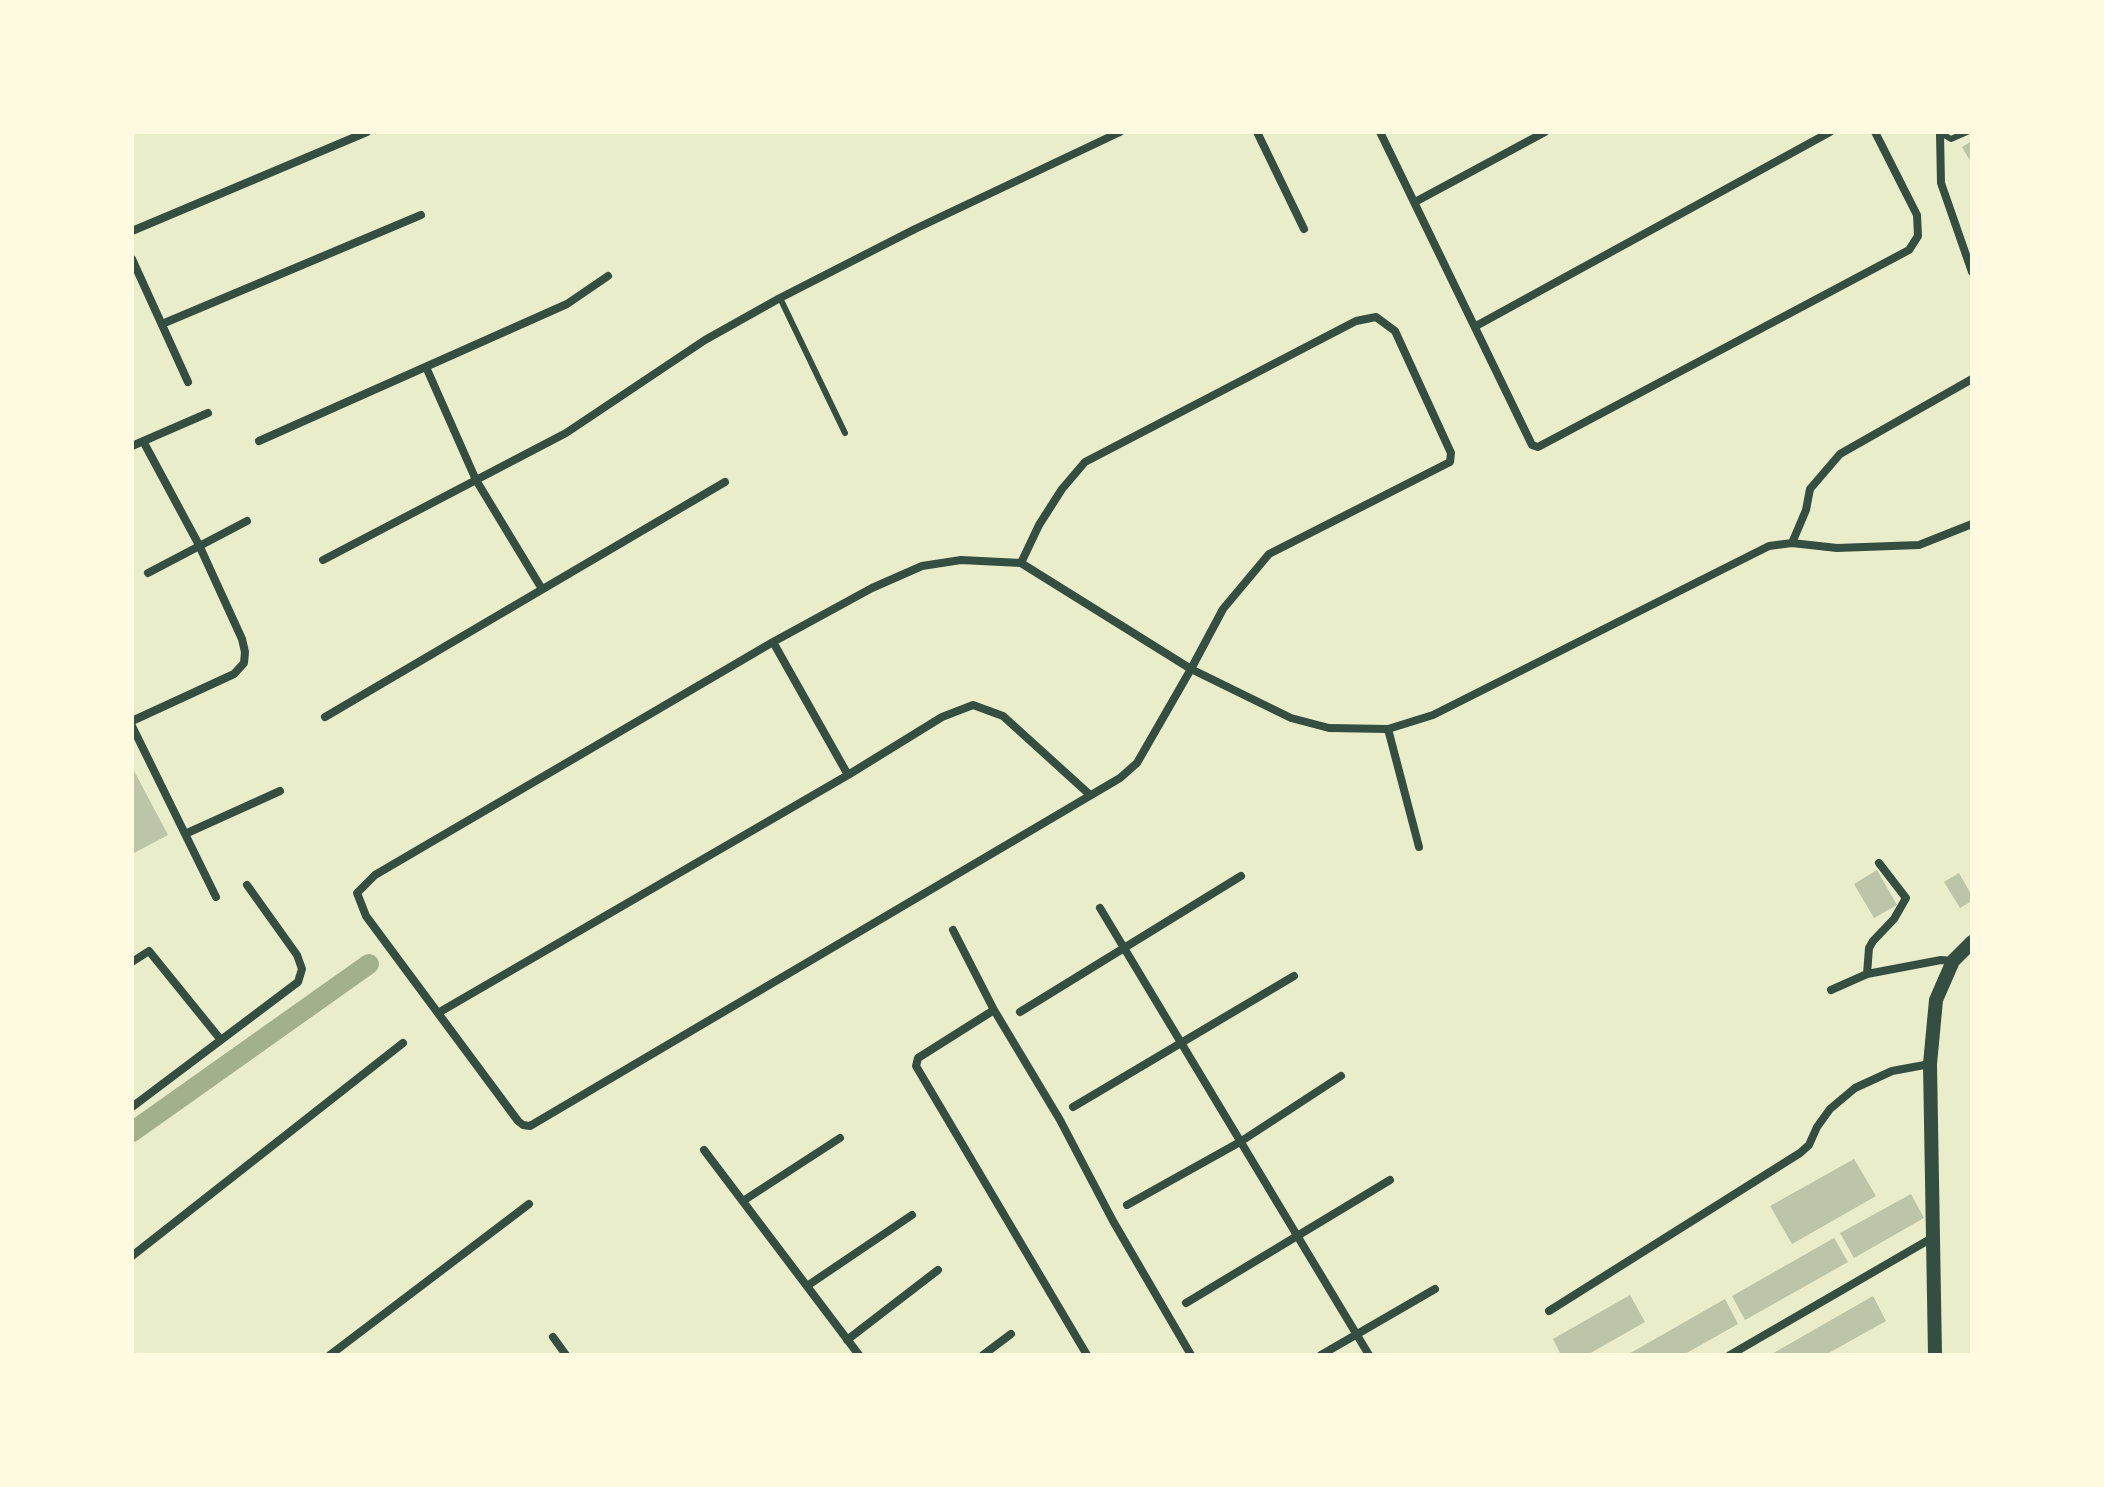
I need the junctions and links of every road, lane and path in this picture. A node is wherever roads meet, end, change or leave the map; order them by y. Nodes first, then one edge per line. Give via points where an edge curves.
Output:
1 (367, 132) edge
2 (1120, 132) edge
3 (1257, 132) edge
4 (1380, 132) edge
5 (1545, 132) edge
6 (1830, 132) edge
7 (1875, 132) edge
8 (1967, 132) edge
9 (1940, 133) edge
10 (1415, 202) junction
11 (421, 215) dead end
12 (1304, 229) dead end
13 (132, 231) edge
14 (132, 259) edge
15 (1972, 272) edge
16 (608, 276) dead end
17 (780, 298) junction
18 (162, 324) junction
19 (1476, 326) junction
20 (426, 367) junction
21 (1972, 379) edge
22 (188, 382) dead end
23 (208, 413) dead end
24 (845, 433) dead end
25 (143, 441) junction
26 (259, 441) dead end
27 (132, 446) edge
28 (476, 480) junction
29 (725, 482) dead end
30 (247, 521) dead end
31 (1972, 524) edge
32 (1792, 543) junction
33 (199, 545) junction
34 (323, 560) dead end
35 (1021, 563) junction
36 (148, 573) dead end
37 (542, 589) junction
38 (773, 642) junction
39 (1191, 669) junction
40 (325, 717) dead end
41 (132, 724) edge
42 (1388, 729) junction
43 (848, 775) junction
44 (280, 791) dead end
45 (1089, 794) junction
46 (185, 834) junction
47 (1419, 847) dead end
48 (1879, 863) dead end
49 (1241, 876) dead end
50 (247, 885) dead end
51 (216, 897) dead end
52 (1100, 908) dead end
53 (953, 930) dead end
54 (1972, 942) edge
55 (1124, 948) junction
56 (1953, 961) junction
57 (132, 962) edge
58 (1867, 974) junction
59 (1294, 976) dead end
60 (1831, 990) dead end
61 (994, 1010) junction
62 (1020, 1012) dead end
63 (438, 1013) junction
64 (221, 1040) junction
65 (403, 1043) dead end
66 (1181, 1044) junction
67 (1930, 1064) junction
68 (1341, 1076) dead end
69 (132, 1107) edge
70 (1073, 1107) dead end
71 (840, 1138) dead end
72 (1240, 1142) junction
73 (704, 1150) dead end
74 (1390, 1180) dead end
75 (743, 1201) junction
76 (529, 1204) dead end
77 (1127, 1205) dead end
78 (912, 1215) dead end
79 (1298, 1237) junction
80 (1932, 1238) junction
81 (132, 1241) edge
82 (135, 1253) edge
83 (938, 1270) dead end
84 (807, 1286) junction
85 (1435, 1289) dead end
86 (1186, 1303) dead end
87 (1549, 1311) dead end
88 (1011, 1334) dead end
89 (1357, 1335) junction
90 (553, 1337) dead end
91 (847, 1340) junction
92 (330, 1355) edge
93 (566, 1355) edge
94 (859, 1355) edge
95 (983, 1355) edge
96 (1087, 1355) edge
97 (1191, 1355) edge
98 (1321, 1355) edge
99 (1369, 1355) edge
100 (1730, 1355) edge
101 (1935, 1355) edge

1 - 13 street
2 - 17 street
3 - 12 street
4 - 10 street
5 - 10 street
6 - 19 street
7 - 19 street via 1917,215 1918,236 1909,250 1538,447 1532,445
8 - 9 lane via 1951,139
9 - 15 street via 1941,183
10 - 19 street
11 - 18 street
14 - 18 street
16 - 20 street via 567,304
17 - 24 lane
17 - 28 street via 705,340 566,433
18 - 22 street
20 - 26 street
20 - 28 street
21 - 32 street via 1840,454 1810,489
23 - 25 street
25 - 27 street
25 - 33 street
28 - 34 street
28 - 37 street
29 - 37 street
30 - 33 street
31 - 32 street via 1919,545 1837,548
32 - 42 street via 1748,555 1433,715
33 - 36 street
33 - 41 street via 242,639 244,663 234,674
35 - 38 street via 961,560 922,566
35 - 39 street
35 - 39 street via 1039,525 1085,462 1356,321 1376,317 1395,331 1451,460 1269,554 1223,609
37 - 40 street
38 - 43 street
38 - 63 street via 375,875 357,893 366,916
39 - 42 street via 1291,718 1329,728
39 - 45 street via 1137,763
41 - 46 street
42 - 47 street
43 - 45 street via 942,717 973,705 1003,716
43 - 63 street
44 - 46 street
45 - 63 street via 530,1126 518,1121
46 - 51 street
48 - 58 street via 1906,898 1869,948
49 - 55 street
50 - 64 street via 302,969 298,982
52 - 55 street
53 - 61 street
54 - 56 street
55 - 62 street
55 - 66 street
56 - 58 street
56 - 67 street via 1936,1000
57 - 64 street via 149,951
58 - 60 street
59 - 66 street
61 - 96 street via 918,1058 916,1066
61 - 97 street
64 - 69 street
65 - 82 street
66 - 70 street
66 - 72 street
67 - 80 street
67 - 87 street via 1892,1071 1855,1088 1830,1109 1800,1153
68 - 72 street
71 - 75 street
72 - 77 street
72 - 79 street
73 - 75 street
74 - 79 street
75 - 84 street
76 - 92 street
78 - 84 street
79 - 86 street
79 - 89 street
80 - 100 street
80 - 101 street
81 - 82 lane
83 - 91 street
84 - 91 street
85 - 89 street
88 - 95 street
89 - 98 street
89 - 99 street
90 - 93 street
91 - 94 street

